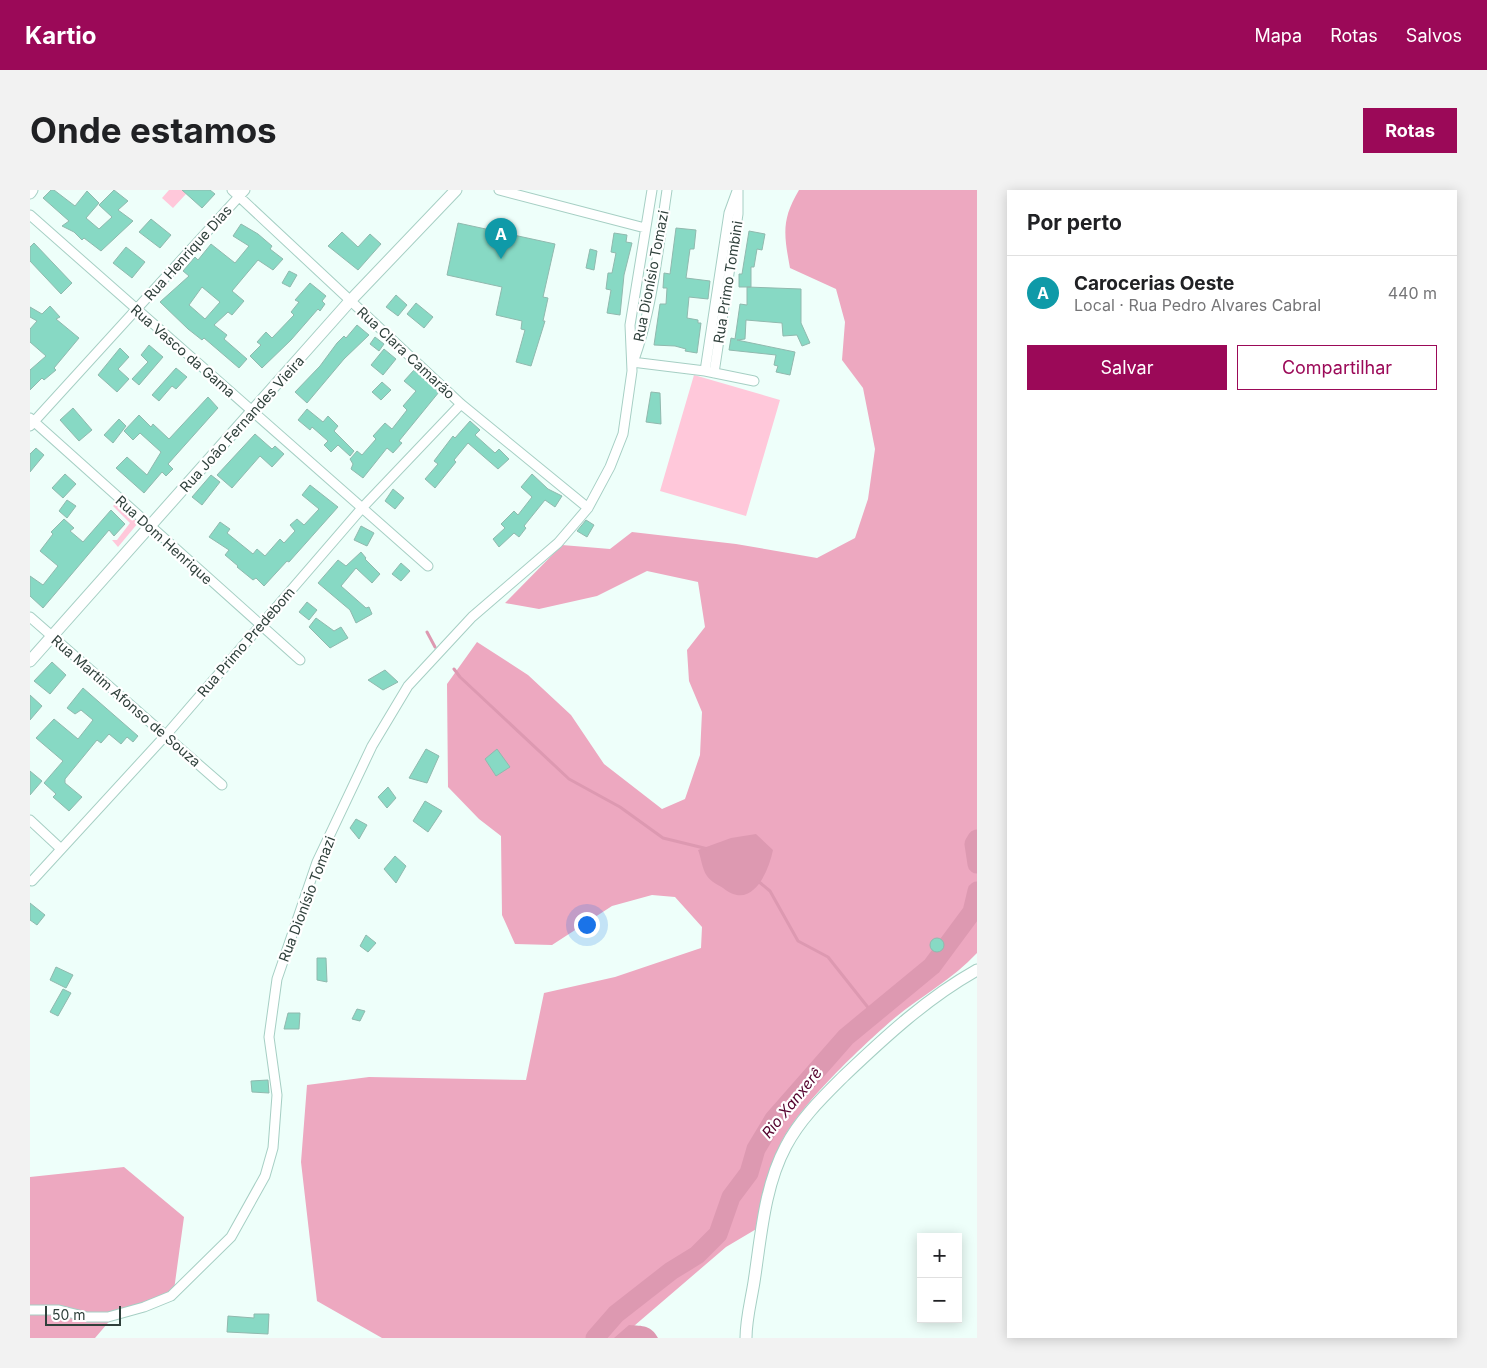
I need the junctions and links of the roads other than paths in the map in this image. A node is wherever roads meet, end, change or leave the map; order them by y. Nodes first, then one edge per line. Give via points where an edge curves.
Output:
1 (232, 190) edge
2 (456, 190) edge
3 (499, 190) edge
4 (652, 190) edge
5 (667, 190) edge
6 (738, 191) edge
7 (242, 193) edge
8 (30, 215) edge
9 (645, 228) junction
10 (350, 302) junction
11 (136, 310) junction
12 (632, 362) junction
13 (710, 372) junction
14 (754, 381) dead end
15 (461, 404) junction
16 (253, 412) junction
17 (31, 422) edge
18 (362, 508) junction
19 (588, 508) junction
20 (150, 526) junction
21 (428, 566) dead end
22 (30, 617) edge
23 (260, 627) junction
24 (52, 637) junction
25 (300, 660) dead end
26 (30, 661) edge
27 (166, 734) junction
28 (222, 784) dead end
29 (30, 820) edge
30 (60, 848) junction
31 (32, 882) dead end
32 (977, 970) edge
33 (30, 1310) edge
34 (746, 1338) edge

1 - 7 street, Rua Clara Camarão
2 - 10 street, Rua João Fernandes Vieira
3 - 9 street
4 - 9 street, Rua Dionísio Tomazi
5 - 12 street, Rua Dionísio Tomazi via 643,328
6 - 13 street, Rua Primo Tombini via 738,214
7 - 10 street, Rua Clara Camarão
7 - 11 street, Rua Henrique Dias
8 - 11 street, Rua Vasco da Gama
9 - 12 street, Rua Dionísio Tomazi via 630,325
10 - 15 street, Rua Clara Camarão
10 - 16 street, Rua João Fernandes Vieira
11 - 16 street, Rua Vasco da Gama
11 - 17 street, Rua Henrique Dias
12 - 13 street
12 - 19 street, Rua Dionísio Tomazi via 623,434
13 - 14 street
15 - 18 street, Rua Primo Predebom
15 - 19 street, Rua Clara Camarão
16 - 18 street, Rua Vasco da Gama
16 - 20 street, Rua João Fernandes Vieira
17 - 20 street, Rua Dom Henrique
18 - 21 street, Rua Vasco da Gama
18 - 23 street, Rua Primo Predebom
19 - 33 street, Rua Dionísio Tomazi via 558,543 472,618 408,686 364,761 317,862 276,979 269,1037 277,1095 273,1148 265,1176 231,1237 171,1296 144,1307 108,1317 59,1310
20 - 23 street, Rua Dom Henrique
20 - 24 street, Rua João Fernandes Vieira
22 - 24 street, Rua Martim Afonso de Souza
23 - 25 street, Rua Dom Henrique
23 - 27 street, Rua Primo Predebom
24 - 26 street, Rua João Fernandes Vieira
24 - 27 street, Rua Martim Afonso de Souza
27 - 28 street, Rua Martim Afonso de Souza
27 - 30 street, Rua Primo Predebom
29 - 30 street
30 - 31 street, Rua Primo Predebom
32 - 34 street via 918,1009 873,1048 793,1132 779,1159 768,1196

